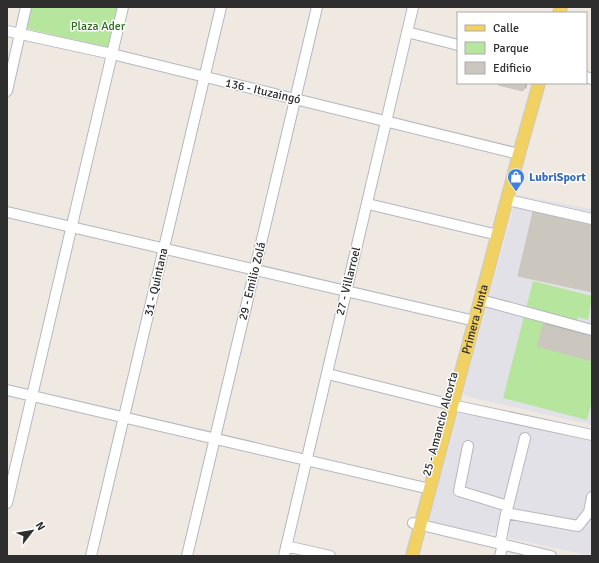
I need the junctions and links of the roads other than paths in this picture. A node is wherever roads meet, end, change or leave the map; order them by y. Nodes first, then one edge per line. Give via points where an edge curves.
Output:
1 (26, 7) edge
2 (123, 7) edge
3 (221, 7) edge
4 (317, 7) edge
5 (413, 7) edge
6 (7, 31) edge
7 (407, 32) junction
8 (20, 34) junction
9 (457, 45) edge
10 (112, 54) junction
11 (204, 78) junction
12 (531, 84) edge
13 (539, 84) edge
14 (7, 91) edge
15 (296, 98) junction
16 (387, 120) junction
17 (515, 152) junction
18 (508, 200) junction
19 (368, 204) junction
20 (7, 212) edge
21 (592, 218) edge
22 (71, 227) junction
23 (495, 234) junction
24 (164, 248) junction
25 (255, 270) junction
26 (345, 291) junction
27 (481, 300) junction
28 (471, 320) junction
29 (592, 330) edge
30 (328, 374) junction
31 (7, 390) edge
32 (33, 396) junction
33 (449, 404) junction
34 (124, 417) junction
35 (592, 434) edge
36 (214, 437) junction
37 (525, 438) dead end
38 (468, 446) dead end
39 (306, 461) junction
40 (426, 488) junction
41 (592, 496) edge
42 (7, 503) edge
43 (507, 510) junction
44 (417, 524) junction
45 (502, 545) junction
46 (285, 551) edge
47 (91, 556) edge
48 (187, 556) edge
49 (330, 556) edge
50 (404, 556) edge
51 (412, 556) edge
52 (500, 556) edge
53 (551, 556) edge

1 - 8 street
2 - 10 street
3 - 11 street, 31 - Quintana
4 - 15 street, 29 - Emilio Zolá
5 - 7 street, 27 - Villarroel
6 - 8 street, 136 - Ituzaingó
7 - 9 street
7 - 16 street, 27 - Villarroel
8 - 10 street, 136 - Ituzaingó
8 - 14 street
10 - 11 street, 136 - Ituzaingó
10 - 22 street
11 - 15 street, 136 - Ituzaingó
11 - 24 street, 31 - Quintana
12 - 17 main road
13 - 17 main road, Primera Junta
15 - 16 street, 136 - Ituzaingó
15 - 25 street, 29 - Emilio Zolá
16 - 17 street, 136 - Ituzaingó
16 - 19 street, 27 - Villarroel
17 - 18 main road, Primera Junta
17 - 23 main road
18 - 21 street
18 - 23 main road, Primera Junta
19 - 23 street
19 - 26 street, 27 - Villarroel
20 - 22 street
22 - 24 street
22 - 32 street
23 - 27 main road, Primera Junta
23 - 28 main road
24 - 25 street
24 - 34 street, 31 - Quintana
25 - 26 street
25 - 36 street, 29 - Emilio Zolá
26 - 28 street
26 - 30 street, 27 - Villarroel
27 - 28 main road, Primera Junta
27 - 29 street
28 - 33 main road, Primera Junta
30 - 33 street
30 - 39 street, 27 - Villarroel
31 - 32 street
32 - 34 street
32 - 42 street
33 - 35 street
33 - 40 main road, Primera Junta
34 - 36 street
34 - 47 street, 31 - Quintana
36 - 39 street
36 - 48 street, 29 - Emilio Zolá
37 - 43 street
38 - 43 street via 458,491
39 - 40 street
39 - 46 street, 27 - Villarroel
40 - 44 main road, Primera Junta
41 - 43 street via 585,519 578,526
43 - 45 street
44 - 45 street
44 - 50 main road
44 - 51 main road, Primera Junta
45 - 52 street
45 - 53 street
46 - 49 street

